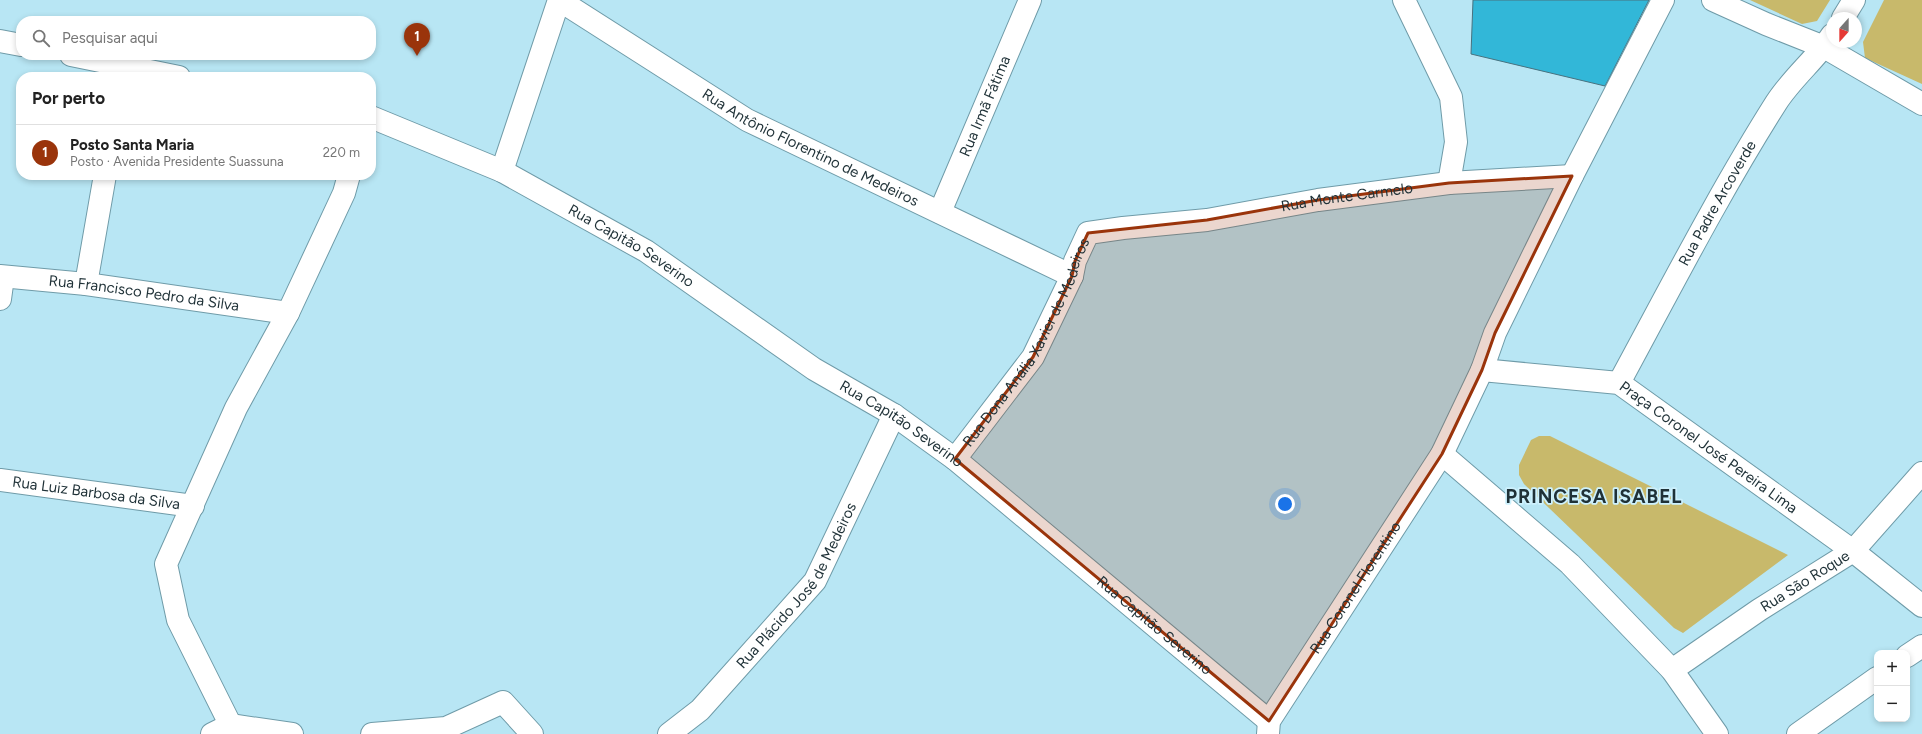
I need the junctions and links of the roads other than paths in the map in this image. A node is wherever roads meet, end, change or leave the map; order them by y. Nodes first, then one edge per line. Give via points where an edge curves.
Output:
1 (559, 0) edge
2 (1030, 0) edge
3 (1404, 0) edge
4 (1662, 0) edge
5 (1713, 0) edge
6 (1854, 0) edge
7 (1847, 12) edge
8 (1826, 40) edge
9 (0, 41) edge
10 (1826, 43) edge
11 (16, 44) edge
12 (1838, 48) edge
13 (87, 60) edge
14 (122, 71) edge
15 (1922, 104) edge
16 (376, 119) edge
17 (502, 171) junction
18 (1572, 176) junction
19 (103, 180) edge
20 (348, 180) edge
21 (1449, 183) junction
22 (940, 212) junction
23 (1123, 228) joint
24 (1072, 276) junction
25 (1, 277) edge
26 (86, 284) junction
27 (0, 299) edge
28 (288, 313) junction
29 (1482, 370) junction
30 (1618, 382) junction
31 (894, 415) junction
32 (1442, 454) junction
33 (955, 459) junction
34 (1922, 473) edge
35 (0, 480) edge
36 (193, 506) junction
37 (1853, 550) junction
38 (1922, 606) edge
39 (1922, 646) edge
40 (1910, 654) edge
41 (1672, 670) junction
42 (1874, 680) edge
43 (1266, 730) edge
44 (226, 731) edge
45 (292, 734) edge
46 (372, 734) edge
47 (532, 734) edge
48 (669, 734) edge
49 (1716, 734) edge
50 (1798, 734) edge

1 - 17 street
1 - 22 street, Rua Antônio Florentino de Medeiros via 747,120
2 - 22 street, Rua Irmã Fátima
3 - 21 street via 1451,97 1456,142
4 - 18 street
5 - 8 street
6 - 7 street
9 - 11 street
10 - 30 street, Rua Padre Arcoverde via 1778,100 1735,170
12 - 15 street
13 - 14 street
16 - 17 street, Rua Capitão Severino
17 - 31 street, Rua Capitão Severino via 646,251 814,369
18 - 21 street, Rua Monte Carmelo
18 - 29 street via 1495,333
19 - 26 street
20 - 28 street via 344,193
21 - 23 street, Rua Monte Carmelo via 1318,200 1207,220
22 - 24 street, Rua Antônio Florentino de Medeiros
23 - 24 street, Rua Dona Anália Xavier de Medeiros via 1088,234 1075,261
24 - 33 street, Rua Dona Anália Xavier de Medeiros via 1033,357
25 - 26 street, Rua Francisco Pedro da Silva
25 - 27 street
26 - 28 street, Rua Francisco Pedro da Silva
28 - 36 street via 236,408
29 - 30 street, Praça Coronel José Pereira Lima
29 - 32 street
30 - 37 street, Praça Coronel José Pereira Lima
31 - 33 street, Rua Capitão Severino
31 - 48 street, Rua Plácido José de Medeiros via 815,581 700,710
32 - 41 street via 1570,564
32 - 43 street, Rua Coronel Florentino
33 - 43 street, Rua Capitão Severino
34 - 37 street, Rua São Roque
35 - 36 street, Rua Luiz Barbosa da Silva
36 - 44 street via 166,564 178,620
37 - 38 street, Praça Coronel José Pereira Lima
37 - 41 street, Rua São Roque
39 - 40 street
41 - 49 street
42 - 50 street
44 - 45 street
46 - 47 street via 446,728 503,702

